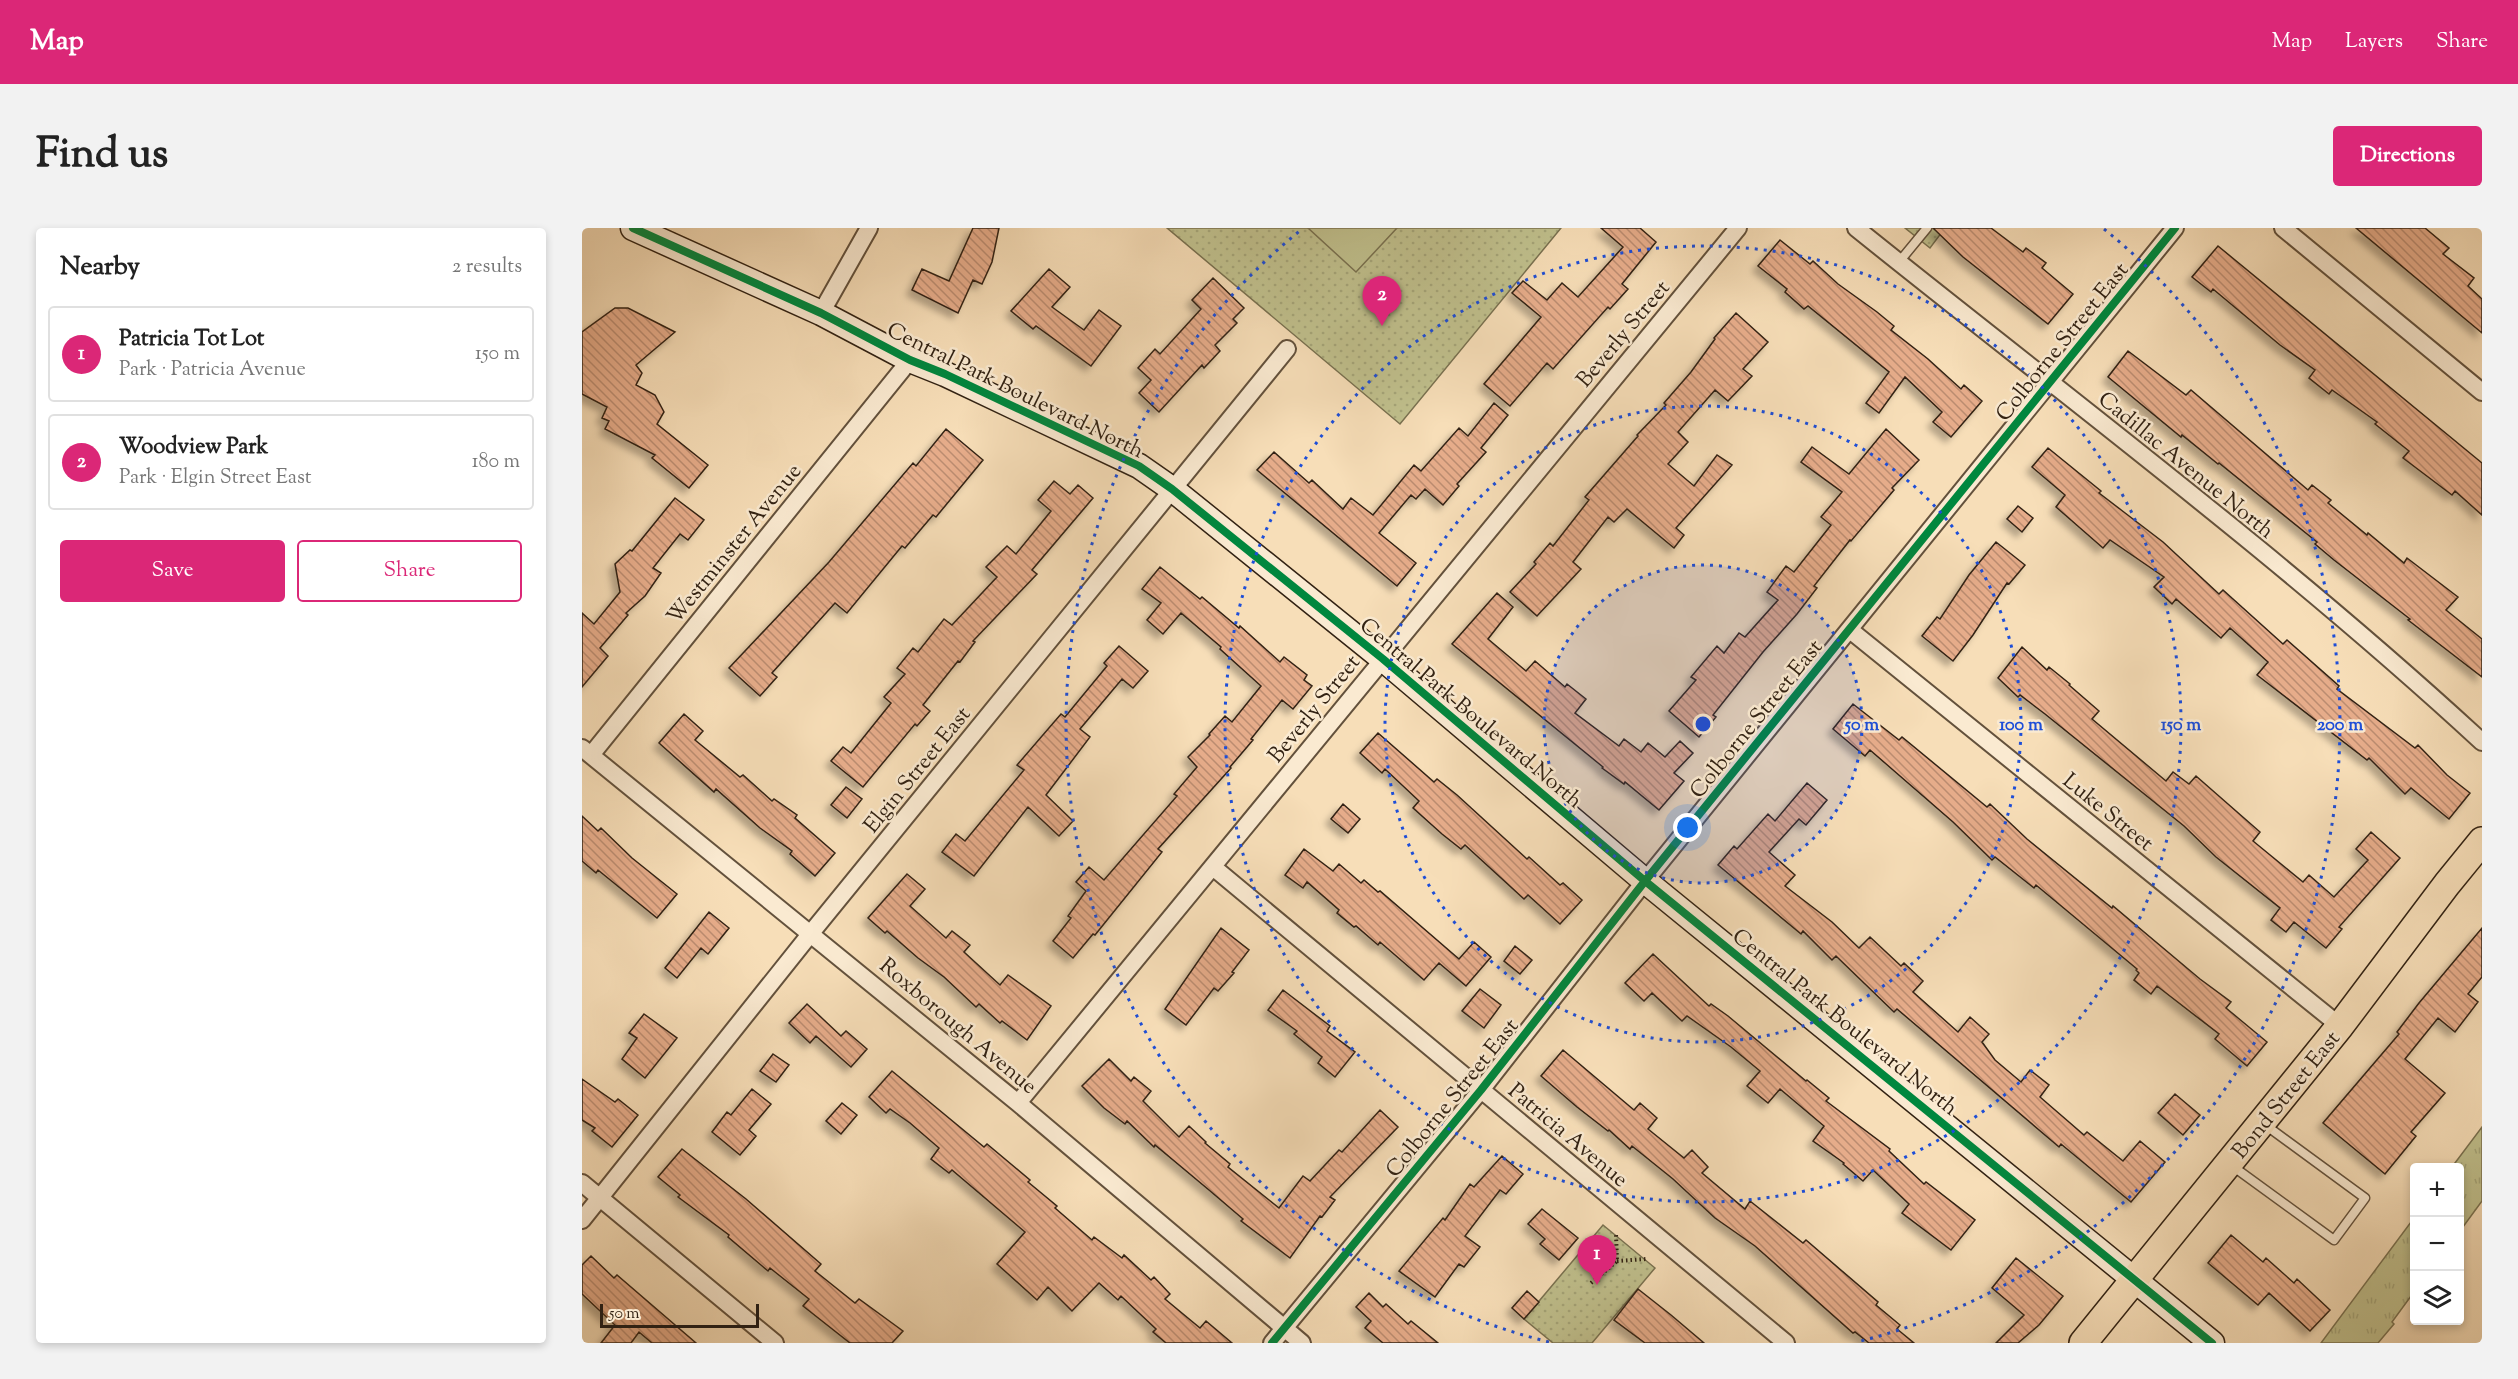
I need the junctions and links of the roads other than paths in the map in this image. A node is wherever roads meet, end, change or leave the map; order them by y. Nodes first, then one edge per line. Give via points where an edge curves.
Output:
1 (633, 228) edge
2 (868, 228) edge
3 (1738, 228) edge
4 (1856, 228) edge
5 (1927, 228) edge
6 (2175, 228) edge
7 (2283, 228) edge
8 (1899, 262) junction
9 (821, 313) junction
10 (1287, 349) dead end
11 (910, 360) junction
12 (2052, 382) junction
13 (2482, 392) edge
14 (1172, 489) junction
15 (1850, 630) junction
16 (1383, 659) junction
17 (2482, 742) edge
18 (586, 751) edge
19 (2482, 841) edge
20 (1213, 867) junction
21 (1645, 882) junction
22 (811, 933) junction
23 (2340, 1026) junction
24 (1481, 1090) junction
25 (1018, 1103) junction
26 (2262, 1122) junction
27 (2229, 1163) junction
28 (582, 1183) edge
29 (600, 1198) junction
30 (582, 1220) edge
31 (2135, 1278) junction
32 (1284, 1329) junction
33 (775, 1343) edge
34 (1272, 1343) edge
35 (1302, 1343) edge
36 (1786, 1343) edge
37 (2083, 1343) edge
38 (2212, 1343) edge

1 - 9 street, Central Park Boulevard North
2 - 9 street
3 - 16 street, Beverly Street
4 - 8 street, Cadillac Avenue North
5 - 8 lane
6 - 12 street, Colborne Street East
7 - 13 street
8 - 12 street, Cadillac Avenue North
9 - 11 street, Central Park Boulevard North
10 - 14 street, Elgin Street East
11 - 14 street, Central Park Boulevard North via 1139,466
11 - 18 street, Westminster Avenue
12 - 15 street, Colborne Street East
12 - 17 street, Cadillac Avenue North via 2393,661
14 - 16 street, Central Park Boulevard North
14 - 22 street, Elgin Street East
15 - 21 street, Colborne Street East
15 - 23 street, Luke Street
16 - 20 street, Beverly Street
16 - 21 street, Central Park Boulevard North
18 - 22 street, Roxborough Avenue
19 - 23 main road, Bond Street East
20 - 24 street, Patricia Avenue
20 - 25 street, Beverly Street
21 - 24 street, Colborne Street East
21 - 31 street, Central Park Boulevard North
22 - 25 street, Roxborough Avenue
22 - 29 street, Elgin Street East
23 - 26 main road, Bond Street East
24 - 32 street, Colborne Street East
24 - 36 street, Patricia Avenue
25 - 32 street, Roxborough Avenue
26 - 27 main road, Bond Street East
26 - 27 lane via 2365,1198 2334,1240
27 - 31 main road, Bond Street East
28 - 29 street
29 - 30 street, Elgin Street East
29 - 33 street
31 - 37 main road, Bond Street East
31 - 38 street, Central Park Boulevard North
32 - 34 street, Colborne Street East
32 - 35 street, Roxborough Avenue

